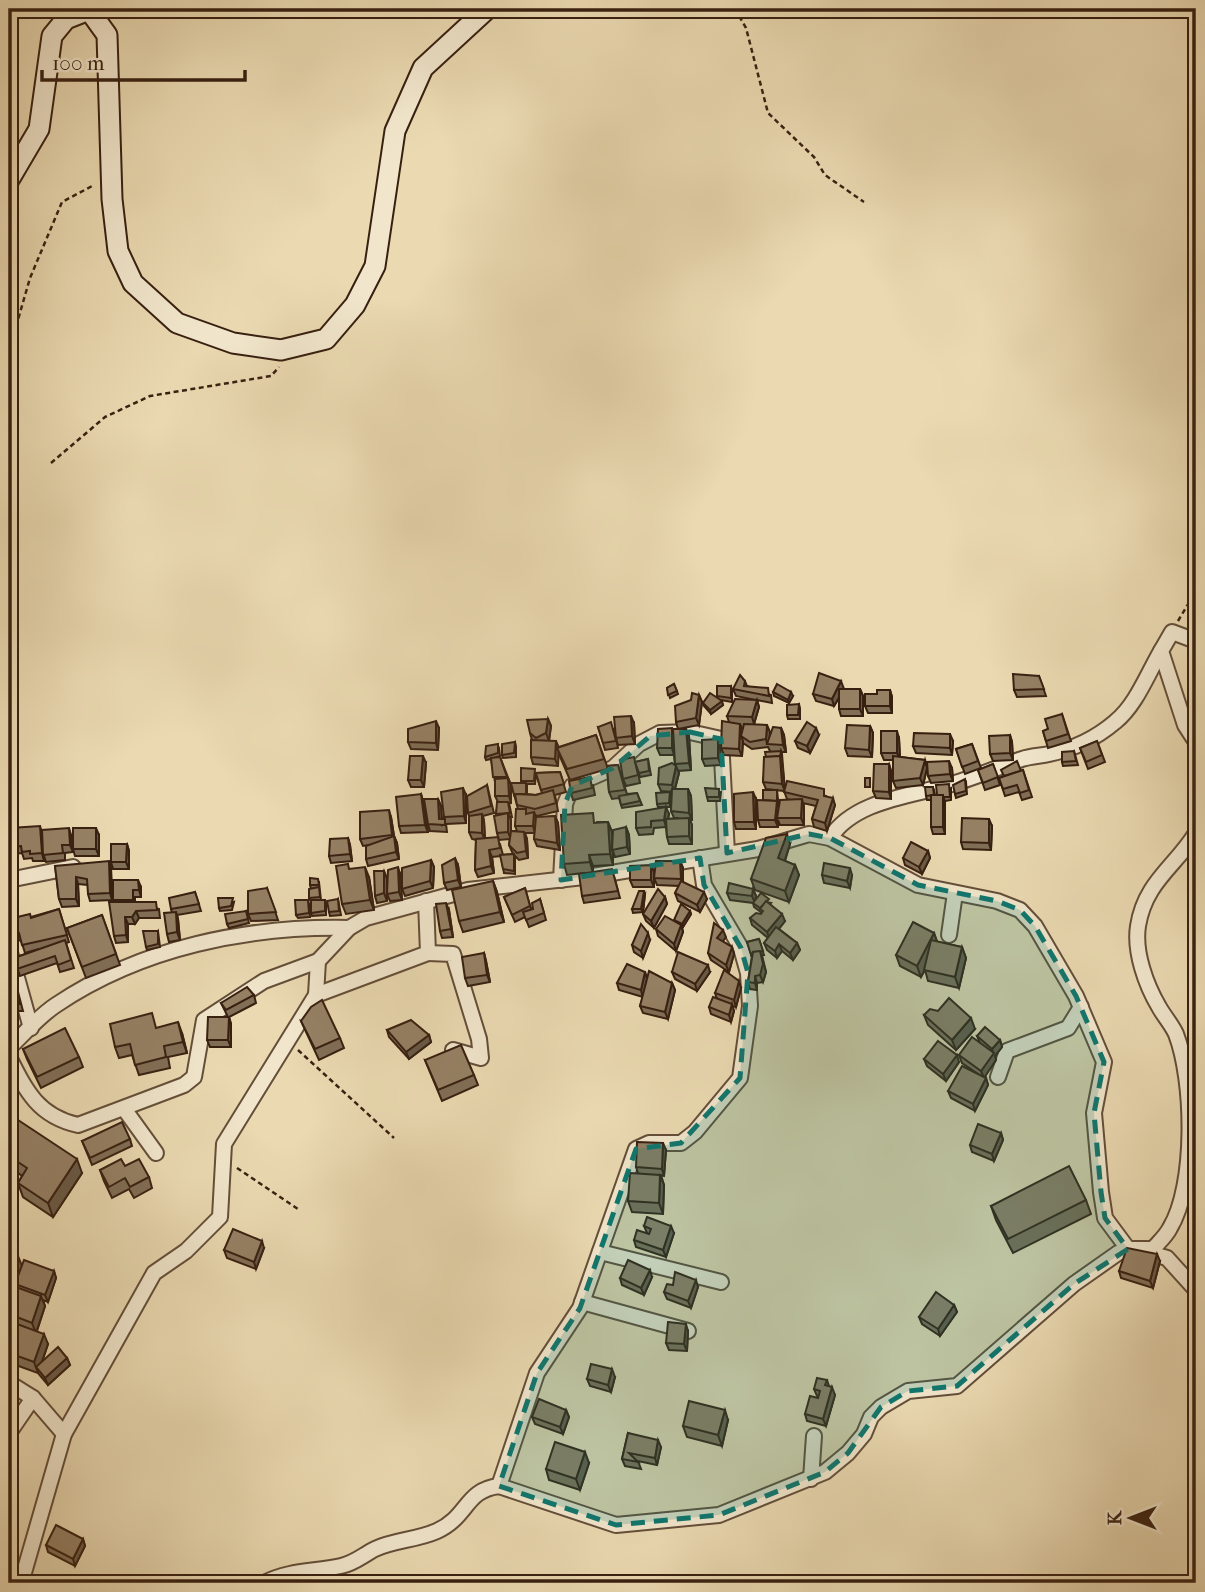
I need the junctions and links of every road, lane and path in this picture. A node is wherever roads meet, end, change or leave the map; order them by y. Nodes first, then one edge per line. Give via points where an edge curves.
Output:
1 (487, 9) edge
2 (735, 9) edge
3 (980, 9) edge
4 (1003, 9) edge
5 (90, 10) edge
6 (9, 180) edge
7 (111, 182) junction
8 (864, 202) dead end
9 (9, 351) edge
10 (281, 365) dead end
11 (51, 463) dead end
12 (1196, 591) edge
13 (1172, 632) junction
14 (1196, 641) edge
15 (1161, 651) junction
16 (1196, 742) edge
17 (1196, 833) edge
18 (830, 838) junction
19 (727, 853) junction
20 (700, 858) junction
21 (83, 865) edge
22 (9, 880) edge
23 (561, 880) junction
24 (955, 893) junction
25 (426, 901) junction
26 (349, 928) junction
27 (949, 935) dead end
28 (9, 949) edge
29 (428, 953) junction
30 (318, 961) junction
31 (316, 995) junction
32 (1081, 1007) junction
33 (31, 1028) junction
34 (288, 1041) junction
35 (9, 1048) edge
36 (453, 1050) edge
37 (9, 1057) edge
38 (998, 1077) dead end
39 (125, 1110) junction
40 (394, 1138) dead end
41 (156, 1153) dead end
42 (223, 1159) junction
43 (298, 1209) dead end
44 (1132, 1250) junction
45 (600, 1252) junction
46 (720, 1282) dead end
47 (1196, 1290) edge
48 (582, 1302) junction
49 (688, 1331) edge
50 (9, 1383) edge
51 (33, 1398) junction
52 (9, 1433) edge
53 (64, 1434) junction
54 (814, 1436) dead end
55 (811, 1479) junction
56 (499, 1486) junction
57 (17, 1579) edge
58 (264, 1583) edge

1 - 7 street via 423,68 396,131 375,266 355,305 326,339 281,349 233,344 177,323 133,283 118,251
2 - 8 path via 746,28 768,113 814,157 825,175
3 - 4 path via 988,14
5 - 6 street via 66,19 52,36 39,129
5 - 7 street via 107,35
7 - 9 path via 90,186 62,202 30,278
10 - 11 path via 271,376 150,396 105,417
12 - 13 path
13 - 14 street
13 - 15 street
15 - 16 street via 1185,725
15 - 18 street via 1128,710 1083,743 853,813
17 - 44 street via 1156,880 1144,901 1138,928 1142,967 1178,1043 1187,1090 1189,1162 1171,1228 1153,1249
18 - 19 street via 809,834
18 - 24 street via 918,886
19 - 20 street
19 - 23 street via 722,739 690,732 660,733 639,744 613,768 572,786 565,804
20 - 23 street
20 - 45 street via 704,885 741,948 748,973 750,1006 740,1078 681,1143 649,1143 636,1149
21 - 22 street
23 - 25 street via 468,890
24 - 27 street
24 - 32 street via 1020,910 1035,926
25 - 26 street via 366,918
25 - 29 street
26 - 30 street
26 - 33 street via 293,927 229,936 150,957 55,1005
28 - 33 street
29 - 31 street
29 - 36 street via 453,954 481,1058
30 - 31 street
30 - 39 street via 264,981 204,1020 194,1077
31 - 34 street
32 - 38 street via 1068,1028 1007,1051
32 - 44 street via 1104,1062 1094,1113 1105,1218
33 - 35 street
34 - 40 path
34 - 42 street via 224,1144
37 - 39 street via 29,1097 63,1122 78,1125
39 - 41 street
42 - 43 path
42 - 53 street via 220,1217 186,1251 155,1273
44 - 47 street via 1167,1258
44 - 55 street via 1074,1284 957,1386 908,1391 881,1407 848,1453
45 - 46 street
45 - 48 street
48 - 49 street
48 - 56 street via 537,1373
50 - 51 street
51 - 52 street
51 - 53 street
53 - 57 street via 48,1495
54 - 55 street
55 - 56 street via 719,1515 616,1525
56 - 58 street via 478,1491 459,1517 439,1530 374,1550 341,1566 302,1569

